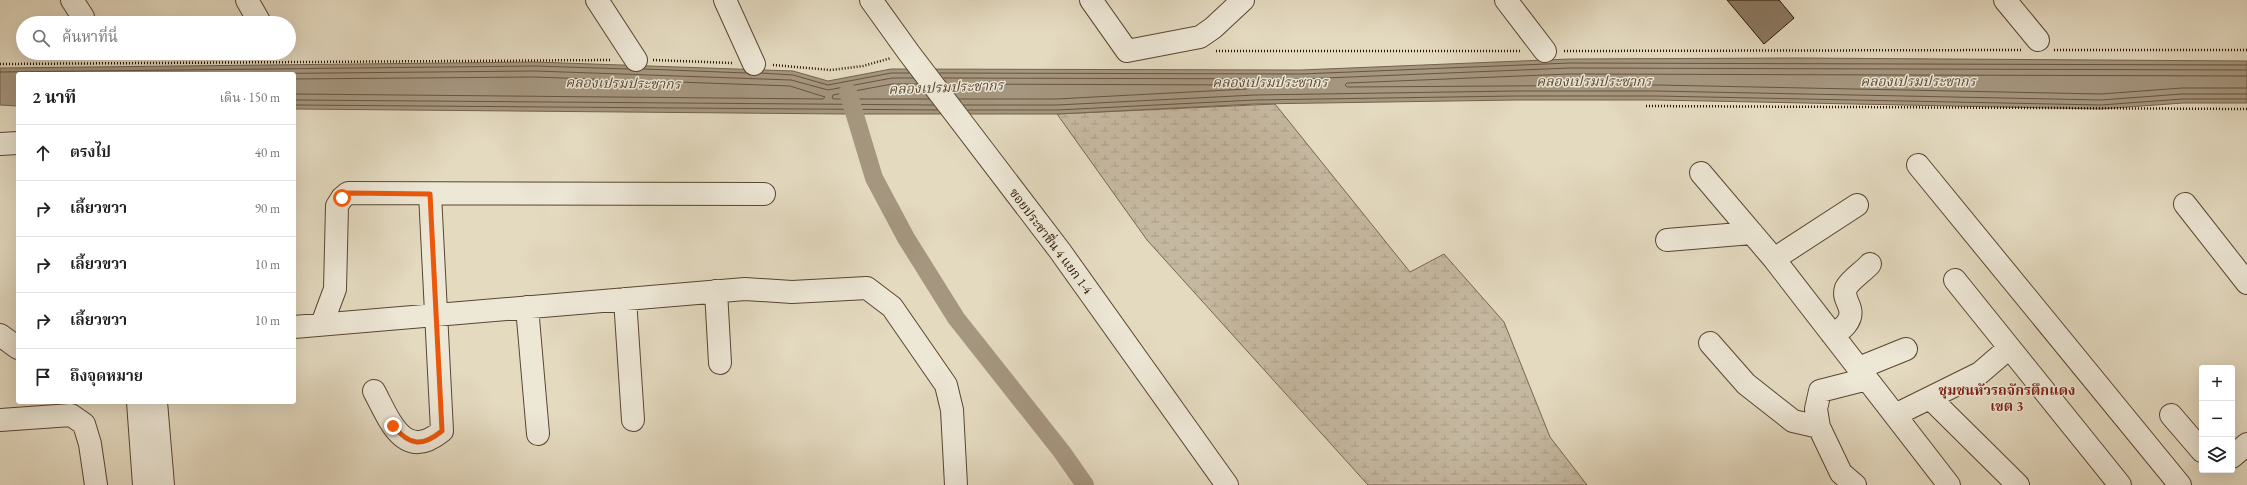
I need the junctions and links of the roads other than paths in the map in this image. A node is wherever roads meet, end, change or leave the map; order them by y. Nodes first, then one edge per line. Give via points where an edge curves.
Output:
1 (248, 0) edge
2 (597, 0) edge
3 (725, 0) edge
4 (871, 0) edge
5 (1091, 0) edge
6 (1243, 0) edge
7 (1506, 0) edge
8 (2005, 0) edge
9 (256, 16) edge
10 (2040, 46) road end
11 (1545, 51) road end
12 (636, 60) road end
13 (754, 64) road end
14 (16, 143) edge
15 (0, 144) edge
16 (1918, 165) dead end
17 (1701, 173) dead end
18 (430, 194) junction
19 (764, 194) dead end
20 (2185, 204) dead end
21 (1856, 205) dead end
22 (1752, 233) junction
23 (1667, 240) dead end
24 (2237, 255) edge
25 (1774, 258) junction
26 (1870, 264) dead end
27 (1955, 280) dead end
28 (2247, 283) edge
29 (716, 291) junction
30 (625, 299) junction
31 (527, 307) junction
32 (436, 315) junction
33 (322, 324) junction
34 (296, 327) edge
35 (1832, 334) junction
36 (0, 335) edge
37 (1710, 343) dead end
38 (16, 347) edge
39 (2009, 348) junction
40 (1906, 349) dead end
41 (720, 363) dead end
42 (1863, 374) junction
43 (374, 391) dead end
44 (1930, 398) junction
45 (138, 404) edge
46 (156, 404) edge
47 (1895, 415) junction
48 (2171, 415) dead end
49 (0, 420) edge
50 (634, 420) dead end
51 (1819, 427) junction
52 (538, 434) dead end
53 (2247, 444) edge
54 (2199, 448) edge
55 (2235, 454) edge
56 (96, 485) edge
57 (144, 485) edge
58 (163, 485) edge
59 (956, 485) edge
60 (1227, 485) edge
61 (1855, 485) edge
62 (1949, 485) edge
63 (2018, 485) edge
64 (2120, 485) edge
65 (2180, 485) edge

1 - 9 street
2 - 12 street
3 - 13 street
4 - 60 street, ซอยประชาชื่น 4 แยก 1-4 via 908,53 1064,258
5 - 6 street via 1127,51 1200,37
7 - 11 street
8 - 10 street
14 - 15 street
16 - 65 street
17 - 22 street
18 - 19 street
18 - 32 street
18 - 33 street via 348,193 342,198 337,206 335,290
20 - 24 street
21 - 25 street
22 - 23 street
22 - 25 street
24 - 28 street
25 - 35 street
26 - 35 street via 1847,287 1845,297 1851,310 1849,322 1839,332
27 - 39 street
29 - 30 street
29 - 41 street
29 - 59 street via 745,289 792,292 867,288 892,307 946,385 952,410
30 - 31 street
30 - 50 street
31 - 32 street
31 - 52 street
32 - 33 street
32 - 43 street via 442,431 430,440 414,443 401,436
33 - 34 street
35 - 42 street
36 - 38 street
37 - 51 street via 1746,384 1793,421
39 - 44 street via 1980,373
39 - 64 street
40 - 42 street
42 - 47 street
42 - 51 street via 1820,391 1816,409
44 - 47 street
44 - 63 street
45 - 57 street
46 - 58 street
47 - 62 street
48 - 54 street
49 - 56 street via 71,415 84,424 90,444
51 - 61 street via 1841,473
53 - 55 street

